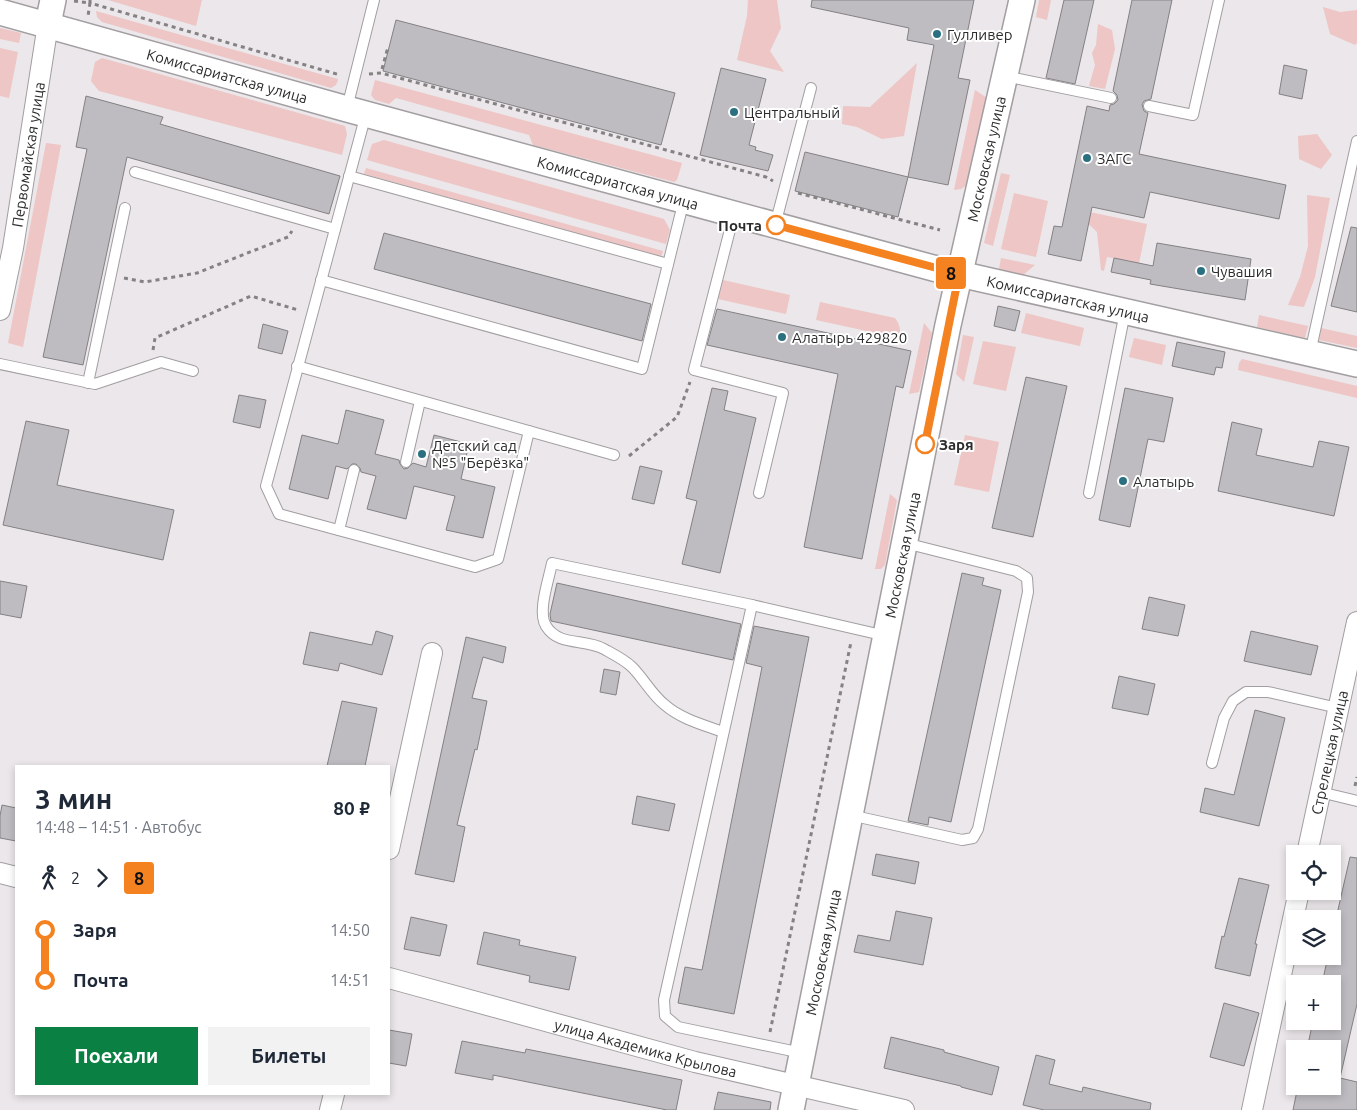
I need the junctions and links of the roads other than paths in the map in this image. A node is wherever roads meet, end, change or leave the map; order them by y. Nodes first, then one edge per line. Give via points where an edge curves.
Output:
1 (374, 0) edge
2 (1022, 0) edge
3 (1219, 0) edge
4 (0, 12) edge
5 (51, 12) edge
6 (1004, 75) junction
7 (811, 88) dead end
8 (1111, 98) dead end
9 (1149, 106) dead end
10 (356, 112) junction
11 (1357, 142) edge
12 (136, 172) dead end
13 (349, 176) junction
14 (684, 200) junction
15 (126, 208) dead end
16 (734, 214) junction
17 (775, 225) junction
18 (335, 229) junction
19 (668, 264) junction
20 (959, 274) junction
21 (321, 280) junction
22 (0, 310) edge
23 (1125, 312) junction
24 (1310, 353) junction
25 (0, 364) edge
26 (1357, 364) edge
27 (298, 366) junction
28 (193, 371) dead end
29 (88, 383) junction
30 (420, 401) junction
31 (529, 431) junction
32 (614, 455) road end
33 (406, 462) dead end
34 (354, 470) dead end
35 (759, 493) dead end
36 (1090, 493) dead end
37 (339, 530) junction
38 (905, 543) junction
39 (752, 606) junction
40 (1357, 622) edge
41 (886, 636) junction
42 (432, 653) dead end
43 (1338, 708) junction
44 (723, 732) junction
45 (1212, 763) dead end
46 (1320, 792) junction
47 (1357, 801) edge
48 (850, 815) junction
49 (390, 844) edge
50 (1309, 845) edge
51 (0, 873) edge
52 (15, 877) edge
53 (1297, 900) edge
54 (390, 978) edge
55 (802, 1053) junction
56 (796, 1085) junction
57 (334, 1095) edge
58 (330, 1110) edge
59 (790, 1110) edge
60 (904, 1110) edge
61 (1252, 1110) edge

1 - 10 lane via 356,74
2 - 6 street, Московская улица
3 - 9 lane via 1193,115
4 - 5 street, Комиссариатская улица
5 - 10 street, Комиссариатская улица
5 - 22 street, Первомайская улица
6 - 8 lane
6 - 20 street, Московская улица
7 - 17 lane
10 - 13 lane
10 - 14 street, Комиссариатская улица
11 - 24 lane
12 - 18 lane
13 - 18 lane
13 - 19 lane
14 - 16 street, Комиссариатская улица
14 - 19 lane
15 - 29 lane
16 - 17 street, Комиссариатская улица
16 - 35 lane via 694,370 783,393
17 - 20 street, Комиссариатская улица
18 - 21 lane
19 - 21 lane via 642,369
20 - 23 street, Комиссариатская улица
20 - 38 street, Московская улица
21 - 27 lane
23 - 24 street, Комиссариатская улица
23 - 36 lane
24 - 26 street, Комиссариатская улица
25 - 29 lane
27 - 30 lane
27 - 37 lane via 266,486 279,514
28 - 29 lane via 161,362 95,384
30 - 31 lane
30 - 33 lane
31 - 32 lane
31 - 37 lane via 498,559 475,567
34 - 37 lane
38 - 41 street, Московская улица
38 - 48 lane via 1016,571 1027,578 1028,592 978,829 973,838 962,840
39 - 41 lane
39 - 44 lane
39 - 44 lane via 552,563 550,571 542,613 544,624 553,635 565,641 602,647 631,666 664,705 685,718
40 - 43 street, Стрелецкая улица
41 - 48 street, Московская улица
42 - 49 street
43 - 45 lane via 1268,692 1246,692 1233,701 1224,718
43 - 46 street, Стрелецкая улица
44 - 55 lane via 664,1000 665,1016 678,1027
46 - 47 lane
46 - 50 street, Стрелецкая улица
48 - 55 street, Московская улица
51 - 52 street
53 - 61 street
54 - 56 street, улица Академика Крылова via 695,1062
55 - 56 street, Московская улица
56 - 59 street, Московская улица
56 - 60 street, улица Академика Крылова
57 - 58 street

